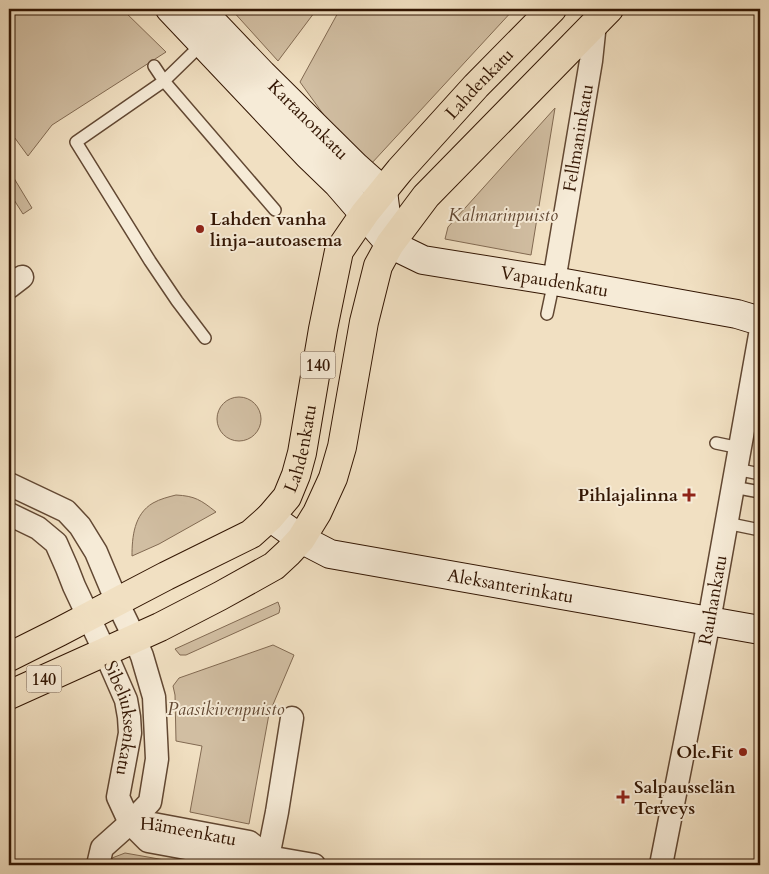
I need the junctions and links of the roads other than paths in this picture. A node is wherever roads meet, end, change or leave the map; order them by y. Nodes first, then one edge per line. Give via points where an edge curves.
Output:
1 (170, 9) edge
2 (200, 9) edge
3 (552, 9) edge
4 (602, 16) edge
5 (211, 36) junction
6 (154, 66) dead end
7 (164, 81) junction
8 (383, 192) junction
9 (275, 210) dead end
10 (365, 213) junction
11 (390, 244) junction
12 (554, 281) junction
13 (547, 314) dead end
14 (760, 320) edge
15 (760, 335) edge
16 (206, 338) dead end
17 (716, 443) dead end
18 (736, 468) junction
19 (760, 474) edge
20 (9, 484) edge
21 (760, 492) edge
22 (9, 514) edge
23 (270, 517) junction
24 (726, 523) junction
25 (760, 530) edge
26 (301, 539) junction
27 (117, 602) junction
28 (88, 617) junction
29 (709, 621) junction
30 (760, 630) edge
31 (147, 633) junction
32 (105, 652) junction
33 (9, 657) edge
34 (9, 695) edge
35 (292, 718) dead end
36 (130, 824) junction
37 (269, 861) edge
38 (98, 865) edge
39 (314, 865) edge
40 (661, 865) edge

1 - 5 main road, Kartanonkatu
2 - 5 main road, Kartanonkatu
3 - 8 main road, Lahdenkatu / 140 via 476,86
4 - 11 main road, Lahdenkatu / 140 via 426,196
4 - 12 street, Fellmaninkatu via 591,61
5 - 7 lane
5 - 8 main road, Kartanonkatu via 262,74
5 - 10 main road, Kartanonkatu
6 - 7 lane
7 - 9 lane
7 - 16 lane via 76,142 150,261
8 - 10 main road, Lahdenkatu / 140
8 - 11 main road
10 - 11 main road, Vapaudenkatu
10 - 23 main road, Lahdenkatu / 140 via 339,251 302,453 287,498
11 - 12 main road, Vapaudenkatu via 423,260
11 - 26 main road, Lahdenkatu / 140 via 378,266 364,322 342,447 333,478
12 - 13 lane
12 - 14 main road, Vapaudenkatu
15 - 18 street, Rauhankatu
17 - 18 lane
18 - 19 lane
18 - 21 lane
18 - 24 street, Rauhankatu
20 - 27 street, Sibeliuksenkatu via 66,511 80,526 96,552
22 - 28 street, Sibeliuksenkatu via 38,528 56,543
23 - 26 main road, Aleksanterinkatu
23 - 27 main road, Lahdenkatu / 140 via 251,534
24 - 25 lane
24 - 29 street, Rauhankatu
26 - 29 main road, Aleksanterinkatu via 330,554
26 - 31 main road, Lahdenkatu / 140 via 274,566
27 - 28 main road, Lahdenkatu / 140
27 - 31 street, Sibeliuksenkatu
28 - 32 street, Sibeliuksenkatu
28 - 33 main road, 140
29 - 30 main road, Aleksanterinkatu
29 - 40 street, Rauhankatu
31 - 32 main road, 140
31 - 36 street, Sibeliuksenkatu via 142,656 154,697 157,759 150,802
32 - 34 main road, 140
32 - 36 street, Sibeliuksenkatu via 126,700 129,717 130,733 118,797
35 - 37 street
36 - 37 street, Hämeenkatu via 153,824 248,842
36 - 38 street, Sibeliuksenkatu via 102,848
37 - 39 street, Hämeenkatu

